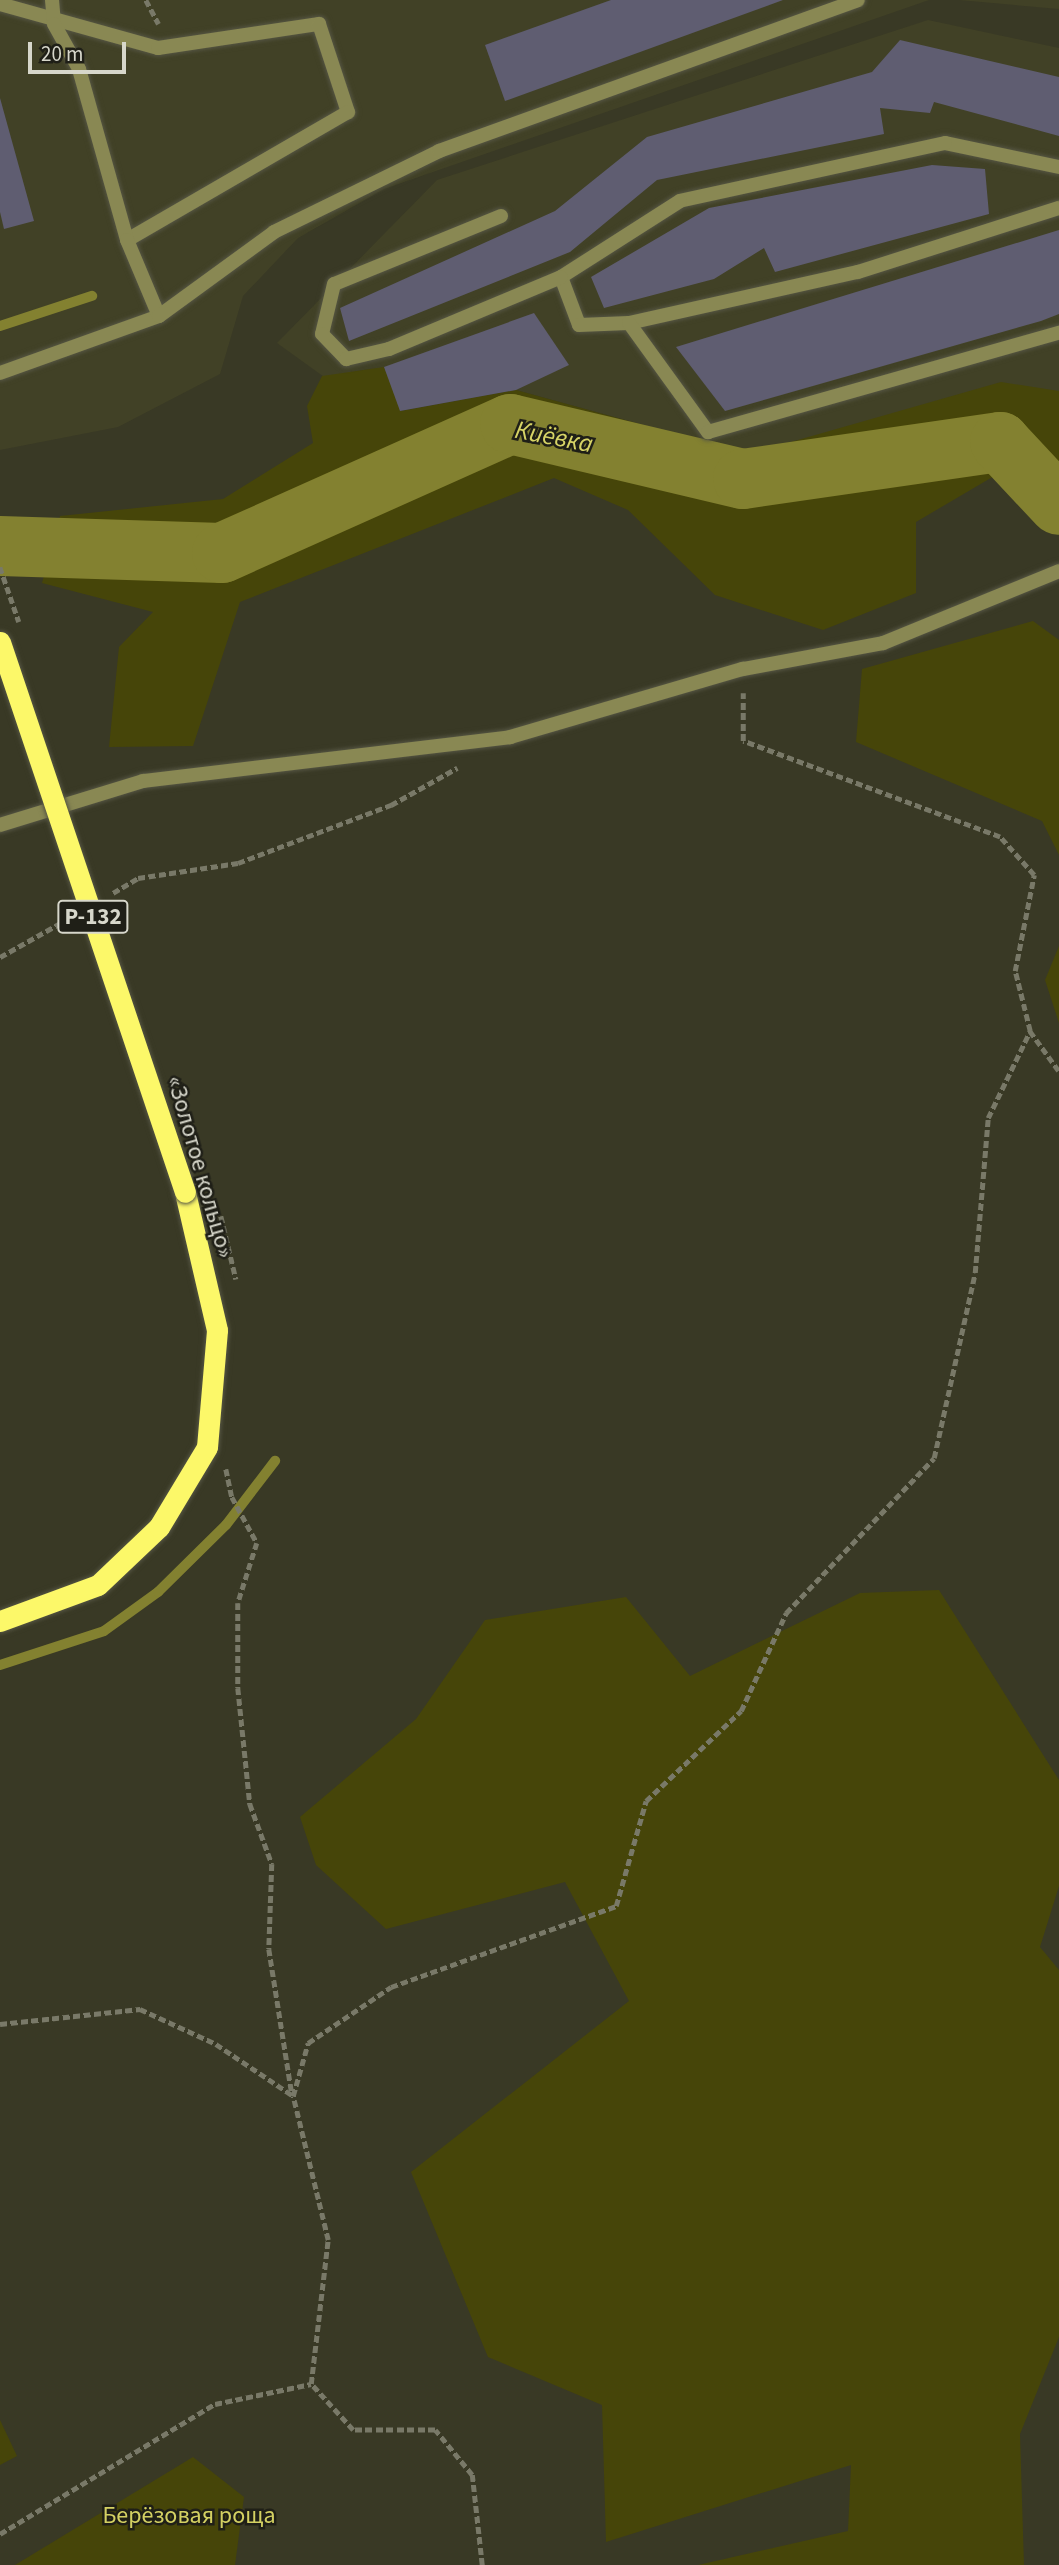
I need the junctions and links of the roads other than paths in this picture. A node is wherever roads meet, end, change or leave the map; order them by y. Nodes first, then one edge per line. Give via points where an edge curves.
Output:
1 (52, 0) edge
2 (858, 0) edge
3 (0, 4) edge
4 (54, 24) junction
5 (1059, 167) edge
6 (1059, 208) edge
7 (501, 216) dead end
8 (127, 240) junction
9 (561, 277) junction
10 (159, 316) junction
11 (629, 323) junction
12 (1059, 333) edge
13 (0, 373) edge
14 (1058, 572) edge
15 (0, 642) edge
16 (0, 825) edge
17 (0, 1621) edge

1 - 4 street
2 - 10 street via 439,151 274,232
3 - 4 street
4 - 8 street via 79,69
4 - 8 street via 158,48 319,24 348,112
5 - 9 street via 945,143 680,201
6 - 11 street via 858,272
7 - 9 street via 334,284 322,334 346,359 389,349
8 - 10 street
9 - 11 street via 579,325
10 - 13 street
11 - 12 street via 708,432
14 - 16 street via 883,643 743,669 510,737 143,781
15 - 17 highway, «Золотое кольцо» / Р-132, bridge via 185,1192 217,1330 206,1447 159,1527 98,1585

